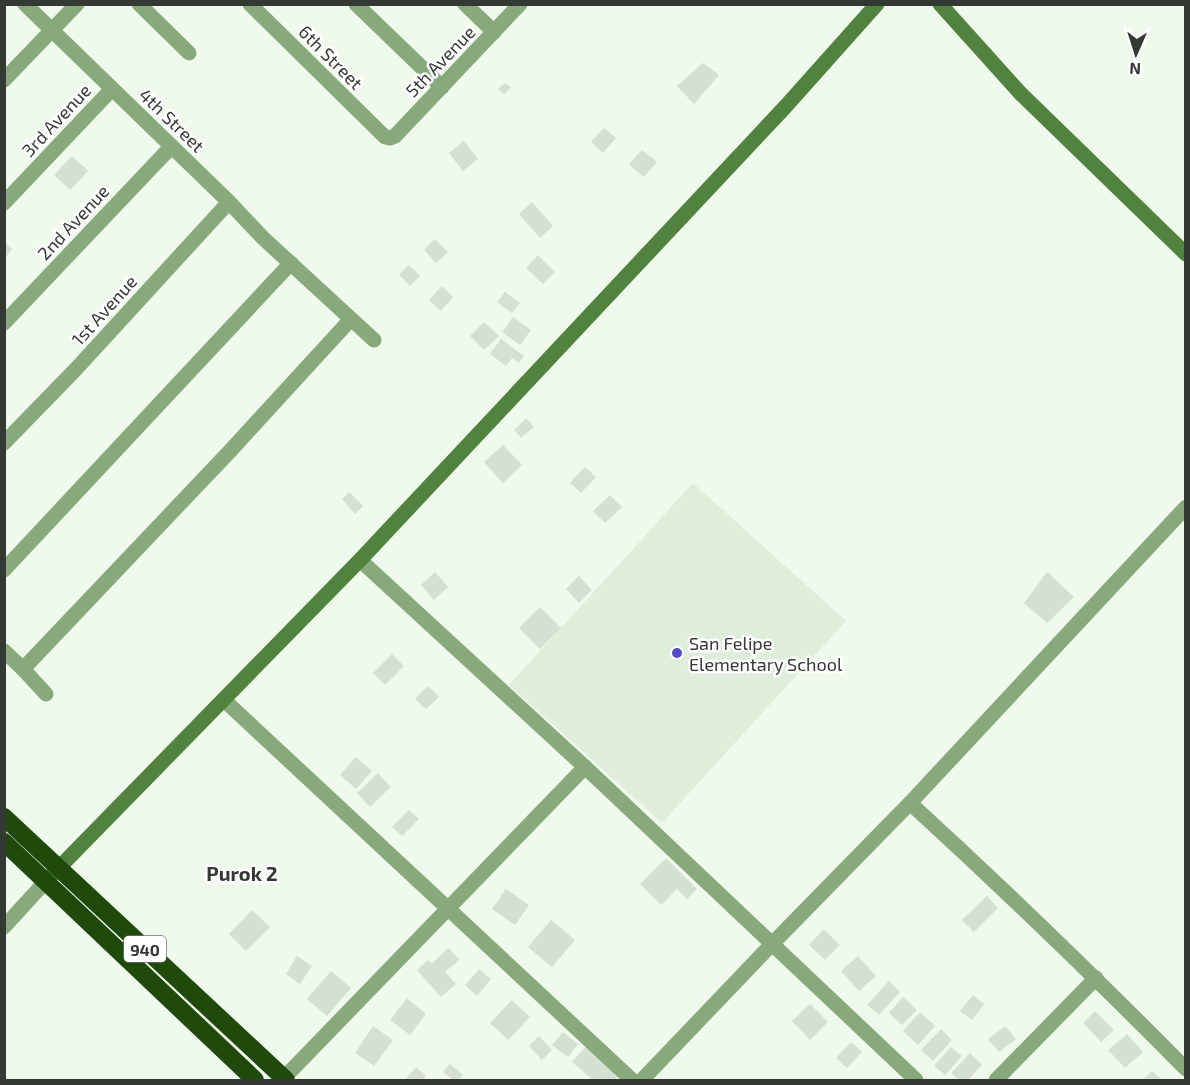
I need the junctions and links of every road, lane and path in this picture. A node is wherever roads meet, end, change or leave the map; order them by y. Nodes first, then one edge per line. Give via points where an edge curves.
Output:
1 (25, 4) edge
2 (76, 4) edge
3 (139, 4) edge
4 (250, 4) edge
5 (356, 4) edge
6 (465, 4) edge
7 (520, 4) edge
8 (877, 4) edge
9 (940, 4) edge
10 (52, 31) junction
11 (494, 32) junction
12 (189, 53) dead end
13 (4, 80) edge
14 (442, 87) junction
15 (111, 89) junction
16 (385, 137) joint
17 (171, 147) junction
18 (229, 202) junction
19 (4, 203) edge
20 (1185, 254) edge
21 (291, 264) junction
22 (351, 319) junction
23 (4, 323) edge
24 (374, 340) dead end
25 (4, 442) edge
26 (1185, 507) edge
27 (360, 560) junction
28 (4, 570) edge
29 (4, 651) edge
30 (23, 669) junction
31 (46, 694) dead end
32 (224, 700) junction
33 (585, 767) junction
34 (910, 803) junction
35 (4, 817) edge
36 (4, 842) edge
37 (58, 867) junction
38 (46, 881) junction
39 (447, 909) junction
40 (4, 927) edge
41 (771, 944) junction
42 (1096, 978) junction
43 (1185, 1069) edge
44 (255, 1080) edge
45 (284, 1080) edge
46 (632, 1080) edge
47 (642, 1080) edge
48 (916, 1080) edge
49 (996, 1080) edge

1 - 10 street, 4th Street
2 - 10 street
3 - 12 street
4 - 16 street, 6th Street
5 - 14 street
6 - 11 street
7 - 11 street, 5th Avenue
8 - 27 main road
9 - 20 main road via 1021,94
10 - 13 street
10 - 15 street, 4th Street
11 - 14 street, 5th Avenue
14 - 16 street, 5th Avenue via 395,136
15 - 17 street, 4th Street
15 - 19 street, 3rd Avenue
17 - 18 street, 4th Street
17 - 23 street, 2nd Avenue
18 - 21 street, 4th Street
18 - 25 street, 1st Avenue
21 - 22 street, 4th Street
21 - 28 street
22 - 24 street, 4th Street
22 - 30 street
26 - 34 street
27 - 32 main road
27 - 33 street
29 - 30 street
30 - 31 street
32 - 37 main road
32 - 39 street
33 - 39 street
33 - 41 street
34 - 41 street
34 - 42 street
35 - 37 highway, 940
36 - 38 highway, 940
37 - 38 main road
37 - 45 highway, 940
38 - 40 street
38 - 44 highway, 940
39 - 45 street
39 - 46 street
41 - 47 street
41 - 48 street
42 - 43 street
42 - 49 street

